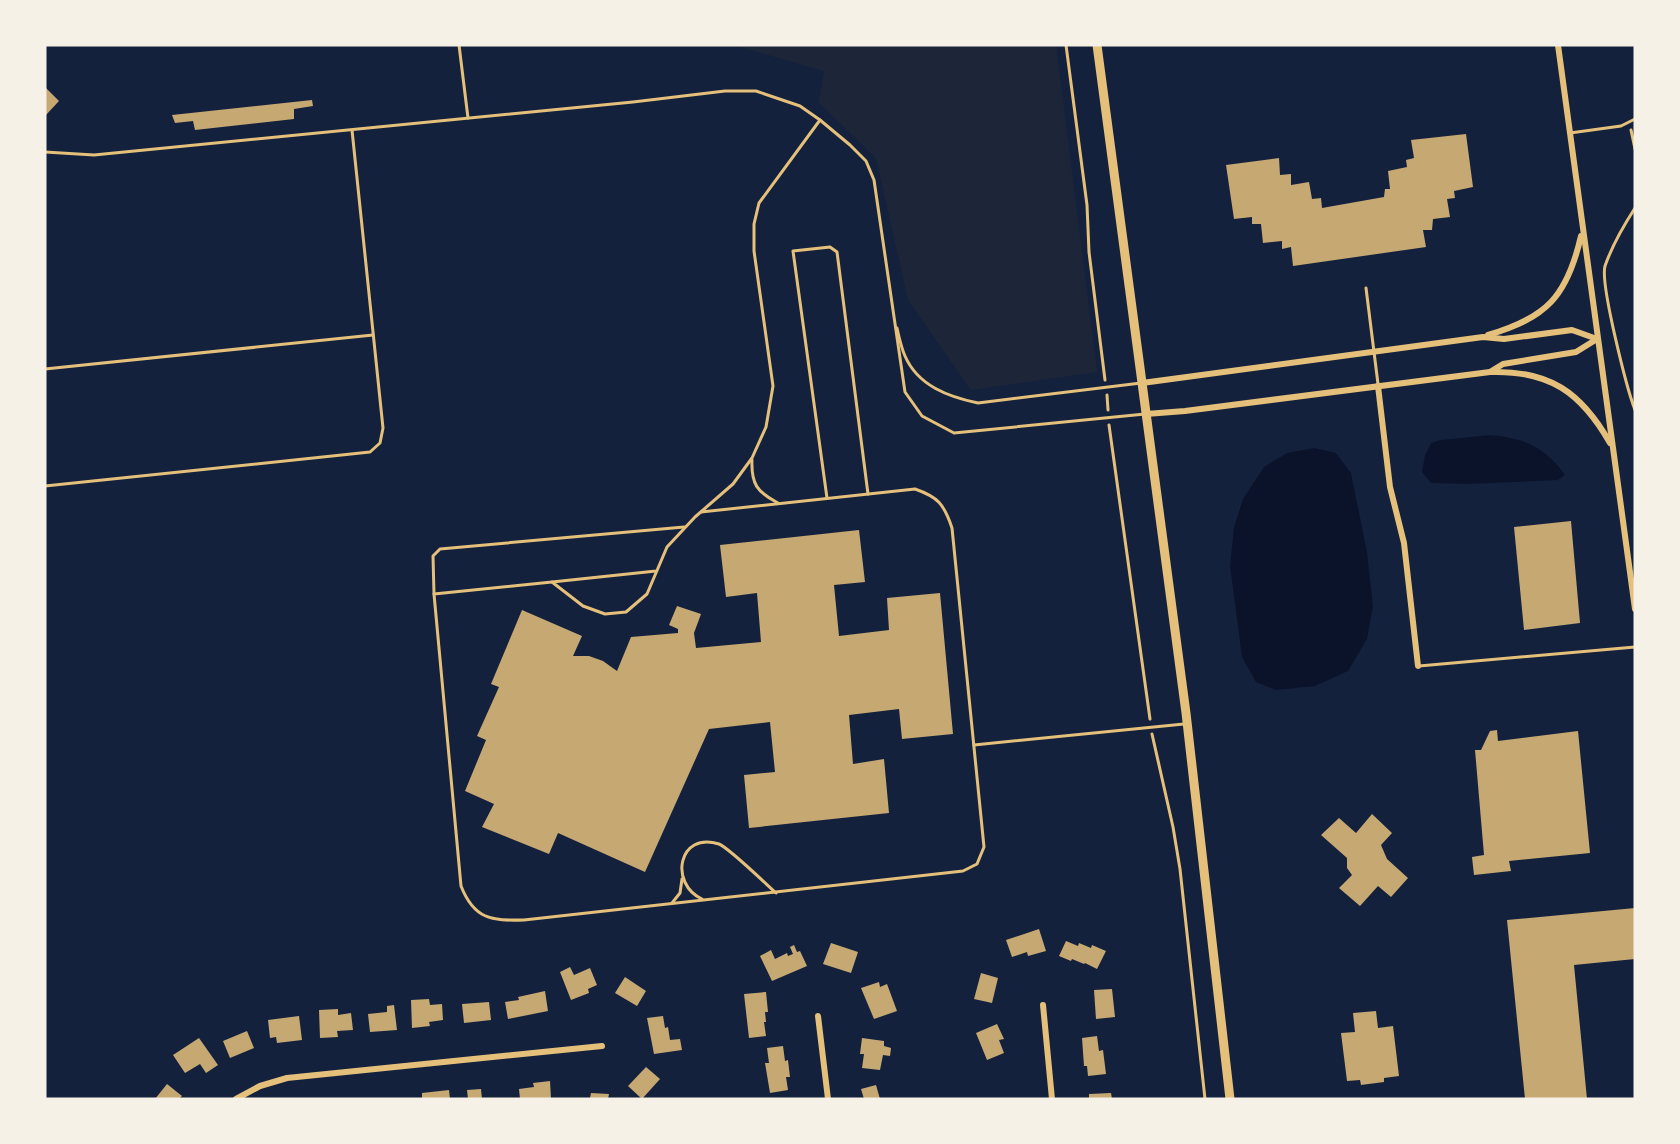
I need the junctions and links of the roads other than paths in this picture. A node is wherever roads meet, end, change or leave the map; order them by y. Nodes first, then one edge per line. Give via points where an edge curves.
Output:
1 (459, 45) edge
2 (1097, 45) edge
3 (1558, 45) edge
4 (468, 118) junction
5 (1635, 119) edge
6 (820, 120) junction
7 (352, 130) junction
8 (1570, 133) junction
9 (45, 152) edge
10 (1582, 230) junction
11 (1366, 288) dead end
12 (893, 315) junction
13 (373, 335) junction
14 (1483, 337) junction
15 (1597, 339) junction
16 (1374, 352) junction
17 (45, 369) edge
18 (1490, 372) junction
19 (1142, 383) junction
20 (1378, 386) junction
21 (1146, 414) junction
22 (1612, 446) junction
23 (752, 458) junction
24 (45, 486) edge
25 (868, 494) junction
26 (827, 498) junction
27 (779, 504) junction
28 (701, 512) junction
29 (686, 527) junction
30 (656, 570) junction
31 (552, 582) junction
32 (434, 594) junction
33 (1635, 609) edge
34 (1635, 647) edge
35 (1418, 666) joint
36 (1187, 723) junction
37 (974, 745) junction
38 (682, 878) junction
39 (776, 893) junction
40 (704, 900) junction
41 (671, 904) junction
42 (1043, 1005) dead end
43 (818, 1016) dead end
44 (602, 1046) dead end
45 (236, 1099) edge
46 (828, 1099) edge
47 (1052, 1099) edge
48 (1230, 1099) edge

1 - 4 lane
2 - 19 main road
3 - 8 street
4 - 6 lane via 756,91 800,106
4 - 7 lane
5 - 8 lane via 1621,126
6 - 12 lane via 866,161 874,180
6 - 23 lane via 759,203 754,224 754,251 773,386 766,427
7 - 9 lane via 94,155
7 - 13 lane
8 - 10 street
10 - 14 street via 1570,270 1552,301 1530,320
10 - 15 street
11 - 16 lane
12 - 19 lane via 905,356 921,380 952,397 978,403
12 - 21 lane via 905,392 922,416 954,433
13 - 17 lane
13 - 24 lane via 382,428 380,443 370,452
14 - 15 street via 1504,339 1572,330
14 - 16 street
15 - 18 street via 1576,352 1503,364
15 - 22 street
16 - 19 street
16 - 20 lane
18 - 20 street
18 - 22 street via 1529,374 1560,387 1588,411
19 - 21 main road
20 - 21 street
20 - 35 street via 1390,487 1404,543
21 - 36 main road
22 - 33 street
23 - 27 lane via 751,478 764,496
23 - 28 lane via 733,484
25 - 26 lane
25 - 26 lane via 837,252 830,247 793,251
25 - 37 lane via 915,489 933,495 945,509 952,528
26 - 27 lane
27 - 28 lane
28 - 29 lane
29 - 30 lane via 667,547
29 - 32 lane via 440,549 433,556
30 - 31 lane
30 - 31 lane via 647,594 626,612 605,614 584,606
31 - 32 lane
32 - 41 lane via 461,886 467,900 496,921
34 - 35 lane
36 - 37 lane
36 - 48 main road
37 - 39 lane via 984,848 977,864 963,871
38 - 39 lane via 681,862 687,850 700,842 721,845
38 - 40 lane via 693,895
38 - 41 lane via 680,893
39 - 40 lane
40 - 41 lane
42 - 47 street
43 - 46 street
44 - 45 street via 287,1078

